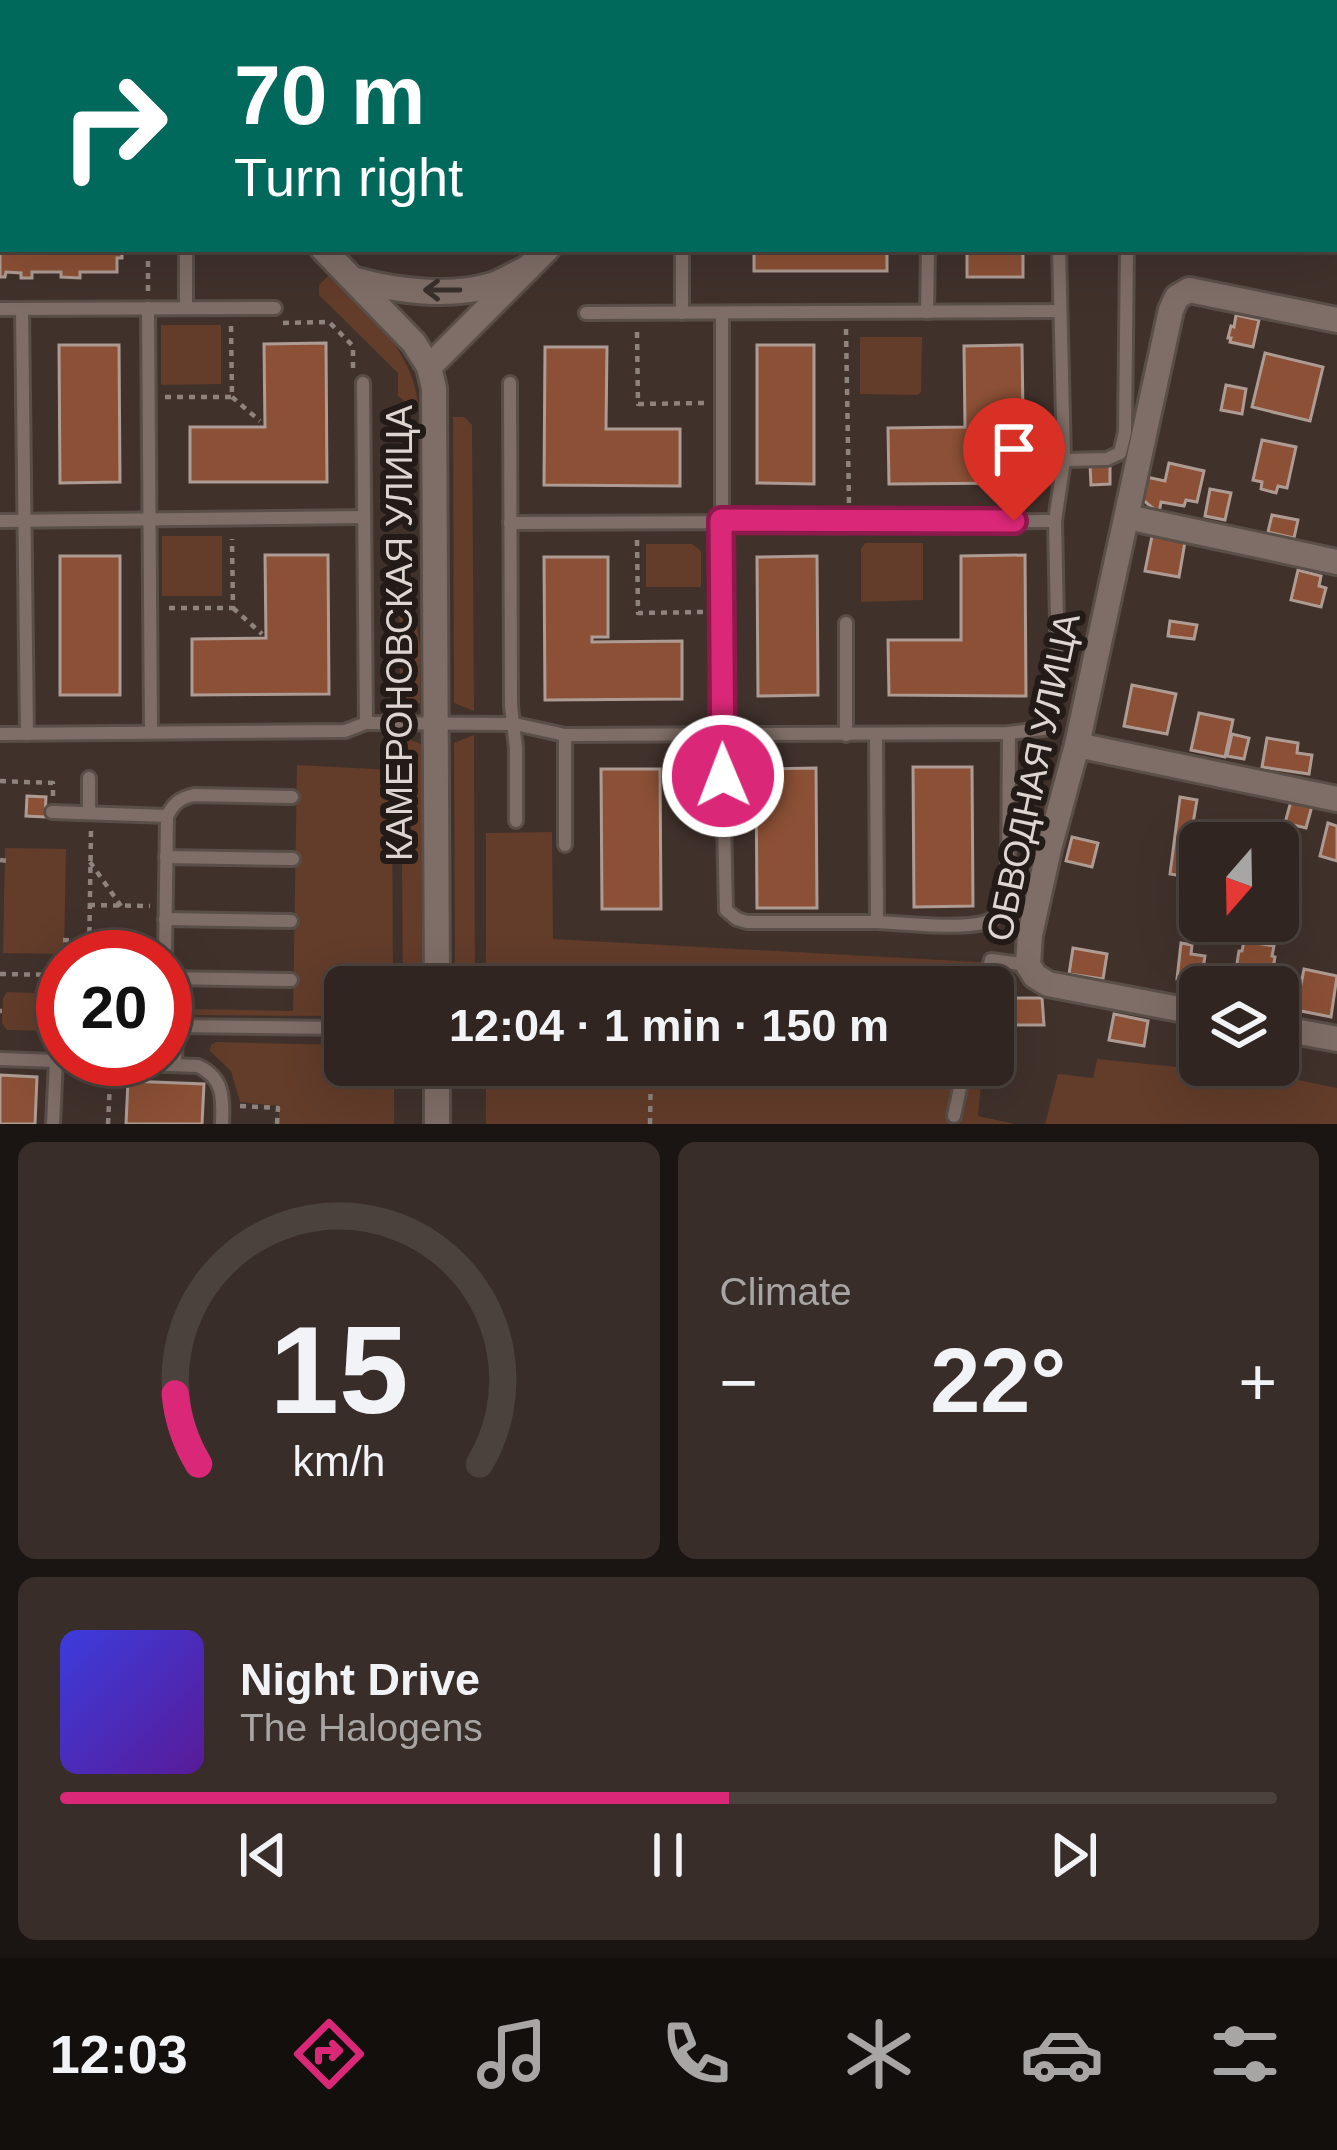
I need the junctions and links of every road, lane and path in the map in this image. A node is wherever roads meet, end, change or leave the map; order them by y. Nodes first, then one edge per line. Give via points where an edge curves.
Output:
1 (148, 252) edge
2 (185, 252) edge
3 (326, 252) edge
4 (544, 252) edge
5 (682, 252) edge
6 (928, 252) edge
7 (1059, 252) edge
8 (1126, 252) edge
9 (528, 268) junction
10 (354, 279) junction
11 (148, 308) junction
12 (186, 308) junction
13 (231, 308) junction
14 (275, 308) dead end
15 (0, 309) edge
16 (22, 309) junction
17 (1059, 310) junction
18 (846, 312) junction
19 (928, 312) junction
20 (636, 313) junction
21 (682, 313) junction
22 (722, 313) junction
23 (586, 314) dead end
24 (1337, 320) edge
25 (271, 323) dead end
26 (429, 368) junction
27 (348, 378) dead end
28 (363, 383) dead end
29 (510, 383) dead end
30 (149, 397) junction
31 (232, 397) junction
32 (722, 403) junction
33 (260, 421) dead end
34 (1064, 460) junction
35 (364, 517) junction
36 (1127, 517) junction
37 (232, 519) junction
38 (24, 520) junction
39 (149, 520) junction
40 (721, 520) junction
41 (0, 521) edge
42 (637, 521) junction
43 (850, 521) junction
44 (1055, 521) junction
45 (510, 523) junction
46 (1337, 562) edge
47 (232, 608) junction
48 (150, 609) junction
49 (722, 612) junction
50 (847, 623) dead end
51 (262, 634) dead end
52 (366, 723) junction
53 (436, 724) junction
54 (515, 724) junction
55 (151, 732) junction
56 (1009, 733) junction
57 (0, 734) edge
58 (27, 734) junction
59 (722, 734) junction
60 (876, 734) junction
61 (565, 735) junction
62 (846, 735) junction
63 (1077, 745) junction
64 (89, 778) dead end
65 (0, 781) edge
66 (292, 797) dead end
67 (1337, 799) edge
68 (52, 812) joint
69 (88, 814) junction
70 (167, 816) junction
71 (516, 821) dead end
72 (565, 845) dead end
73 (166, 857) junction
74 (293, 859) dead end
75 (90, 862) junction
76 (89, 905) junction
77 (121, 906) junction
78 (165, 912) junction
79 (291, 921) dead end
80 (877, 922) junction
81 (89, 930) edge
82 (165, 930) edge
83 (1028, 965) junction
84 (437, 966) edge
85 (990, 966) edge
86 (0, 974) edge
87 (36, 975) edge
88 (192, 978) edge
89 (291, 980) dead end
90 (1179, 1009) edge
91 (192, 1026) edge
92 (324, 1028) edge
93 (1299, 1032) edge
94 (1337, 1039) edge
95 (0, 1059) edge
96 (36, 1060) edge
97 (192, 1066) edge
98 (55, 1086) edge
99 (109, 1086) edge
100 (437, 1086) edge
101 (651, 1086) edge
102 (960, 1086) edge
103 (247, 1106) dead end
104 (954, 1116) dead end
105 (53, 1124) edge
106 (108, 1124) edge
107 (222, 1124) edge
108 (277, 1124) edge
109 (437, 1124) edge
110 (650, 1124) edge

1 - 11 path
2 - 12 lane
3 - 10 street, КАМЕРОНОВСКАЯ УЛИЦА
4 - 9 street
5 - 21 lane
6 - 19 lane
7 - 17 lane
8 - 34 lane via 1120,453
9 -> 10 street via 464,290
9 - 26 street
10 - 26 street, КАМЕРОНОВСКАЯ УЛИЦА
11 - 12 lane
11 - 16 lane
11 - 30 lane
12 - 13 lane
13 - 14 lane
13 - 31 path
15 - 16 lane
16 - 38 lane
17 - 19 lane
17 - 34 lane
18 - 19 lane
18 - 22 lane
18 - 43 path
20 - 21 lane
20 - 23 lane
20 - 32 path via 638,404
21 - 22 lane
22 - 32 lane
24 - 36 street, ОБВОДНАЯ УЛИЦА via 1189,290 1177,297
25 - 27 path via 329,322 353,346
26 - 53 street, КАМЕРОНОВСКАЯ УЛИЦА via 436,410
28 - 35 lane
29 - 45 lane
30 - 31 path
30 - 39 lane
31 - 33 path
32 - 40 lane
34 - 44 lane
35 - 37 lane
35 - 52 lane
36 - 46 street
36 - 63 street, ОБВОДНАЯ УЛИЦА
37 - 39 lane
37 - 47 path
38 - 39 lane
38 - 41 lane
38 - 58 lane
39 - 48 lane
40 - 42 lane
40 - 43 lane
40 - 49 lane
42 - 45 lane
42 - 49 path via 638,613
43 - 44 lane
44 - 56 lane via 1058,670 1050,728
45 - 54 lane
47 - 48 path
47 - 51 path
48 - 55 lane
49 - 59 lane
50 - 62 lane
52 - 53 lane
52 - 55 lane via 345,730
53 - 54 lane
53 - 84 street, КАМЕРОНОВСКАЯ УЛИЦА
54 - 61 lane
54 - 71 lane
55 - 58 lane
56 - 60 lane
56 - 80 lane via 1002,910 976,925
57 - 58 lane
59 - 61 lane
59 - 62 lane
59 - 80 lane via 726,910 747,922
60 - 62 lane
60 - 80 lane
61 - 72 lane
63 - 67 street
63 - 83 street, ОБВОДНАЯ УЛИЦА
64 - 69 lane
65 - 68 path via 53,783
66 - 70 lane via 194,795
68 - 69 lane
69 - 70 lane
69 - 75 path
70 - 73 lane
73 - 74 lane
73 - 78 lane
75 - 76 path
75 - 77 path
76 - 77 path
76 - 81 path
77 - 78 path
78 - 79 lane
78 - 82 lane
83 - 85 lane
83 - 90 street, ОБВОДНАЯ УЛИЦА via 1048,984
86 - 87 path
88 - 89 lane
91 - 92 lane
93 - 94 street
95 - 96 lane
97 - 107 lane via 211,1072 222,1093
98 - 105 lane
99 - 106 path
100 - 109 street
101 - 110 path
102 - 104 lane
103 - 108 path via 278,1108

